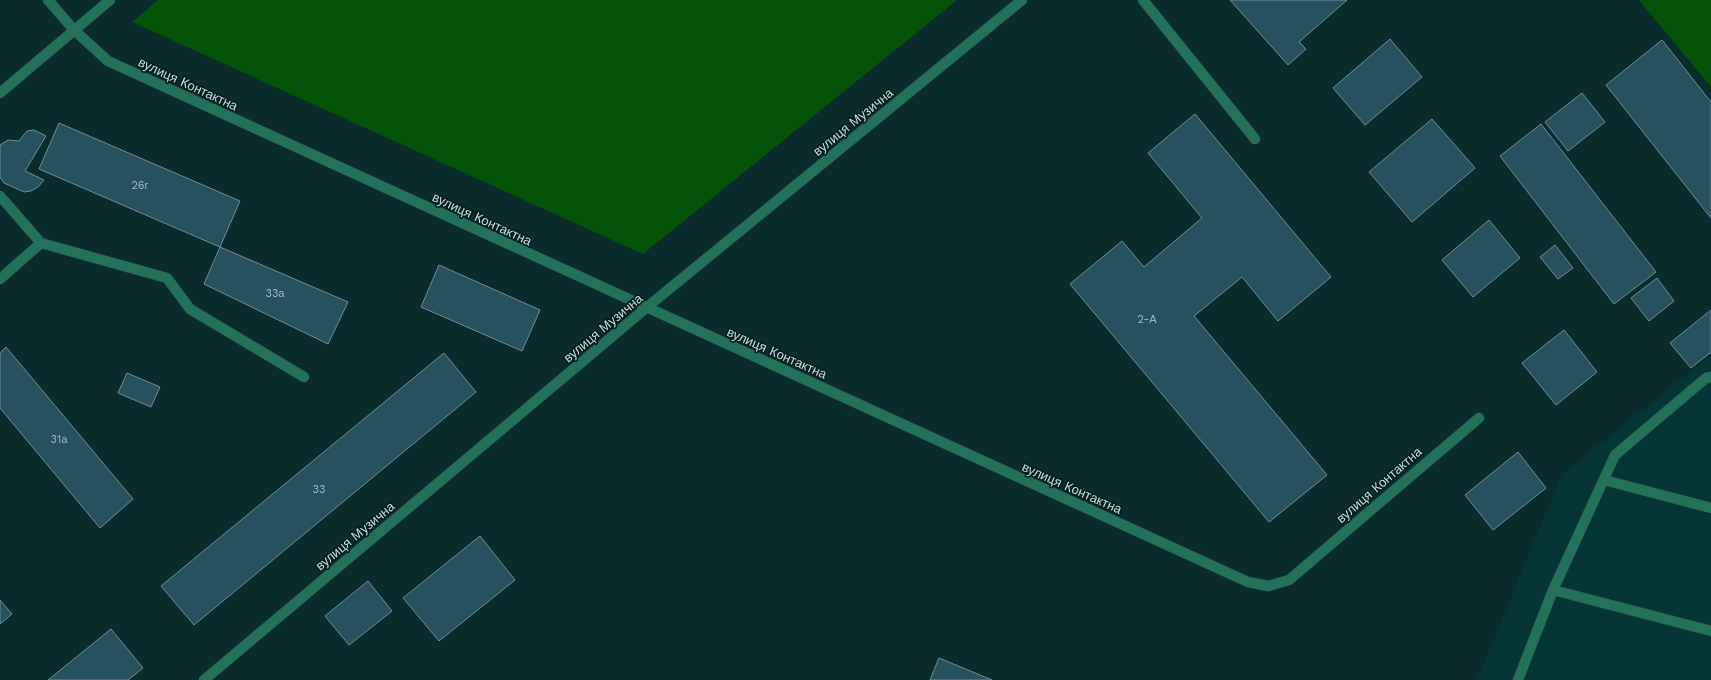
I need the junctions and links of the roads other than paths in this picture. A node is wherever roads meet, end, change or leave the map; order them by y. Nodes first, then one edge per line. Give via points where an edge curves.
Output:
1 (48, 0) edge
2 (110, 0) edge
3 (1022, 0) edge
4 (1143, 0) edge
5 (74, 30) junction
6 (0, 93) edge
7 (1255, 139) dead end
8 (0, 196) edge
9 (41, 243) junction
10 (0, 279) edge
11 (646, 308) junction
12 (1711, 376) edge
13 (304, 377) dead end
14 (1478, 418) dead end
15 (1604, 480) junction
16 (1711, 508) edge
17 (1553, 590) junction
18 (1711, 630) edge
19 (204, 680) edge
20 (1518, 680) edge

1 - 5 street, вулиця Контактна
2 - 5 street
3 - 11 street, вулиця Музична
4 - 7 street
5 - 6 street
5 - 11 street, вулиця Контактна via 108,62
8 - 9 street
9 - 10 street
9 - 13 street via 167,278 190,309
11 - 14 street, вулиця Контактна via 1248,582 1268,586 1288,580
11 - 19 street, вулиця Музична
12 - 15 street via 1615,455
15 - 16 street
15 - 17 street
17 - 18 street
17 - 20 street

